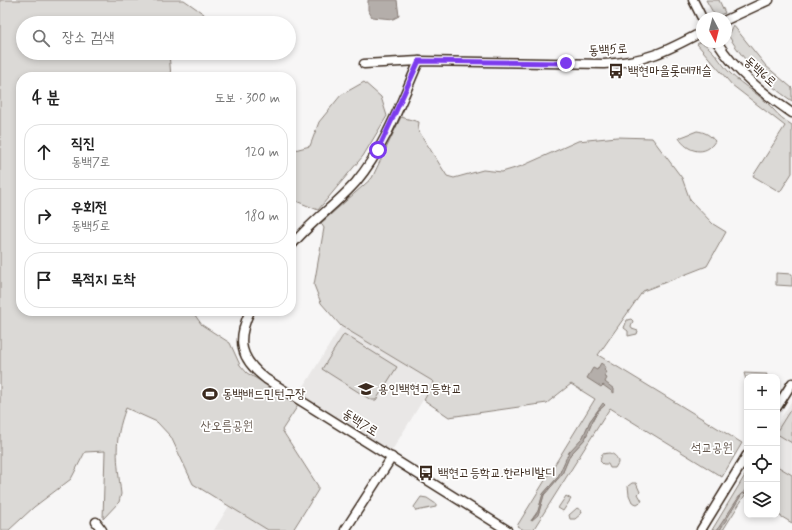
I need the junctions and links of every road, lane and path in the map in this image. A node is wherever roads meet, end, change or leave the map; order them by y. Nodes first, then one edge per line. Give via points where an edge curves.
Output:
1 (693, 0) edge
2 (769, 0) edge
3 (699, 12) edge
4 (732, 17) edge
5 (696, 35) edge
6 (722, 48) edge
7 (419, 61) junction
8 (364, 64) dead end
9 (792, 113) edge
10 (296, 240) edge
11 (248, 316) edge
12 (792, 383) edge
13 (780, 402) edge
14 (392, 457) junction
15 (744, 460) edge
16 (96, 522) dead end
17 (102, 530) edge
18 (345, 530) edge
19 (507, 530) edge
20 (701, 530) edge

1 - 3 street
2 - 4 street
5 - 7 street, 동백5로 via 652,57 624,63
6 - 9 street, 동백6로 via 757,88
7 - 8 street, 동백5로
7 - 10 street via 378,150 365,169 339,201
11 - 14 street, 동백7로 via 242,330 241,342 245,357 254,369
12 - 13 street
14 - 18 street
14 - 19 street, 동백7로
15 - 20 street
16 - 17 street

